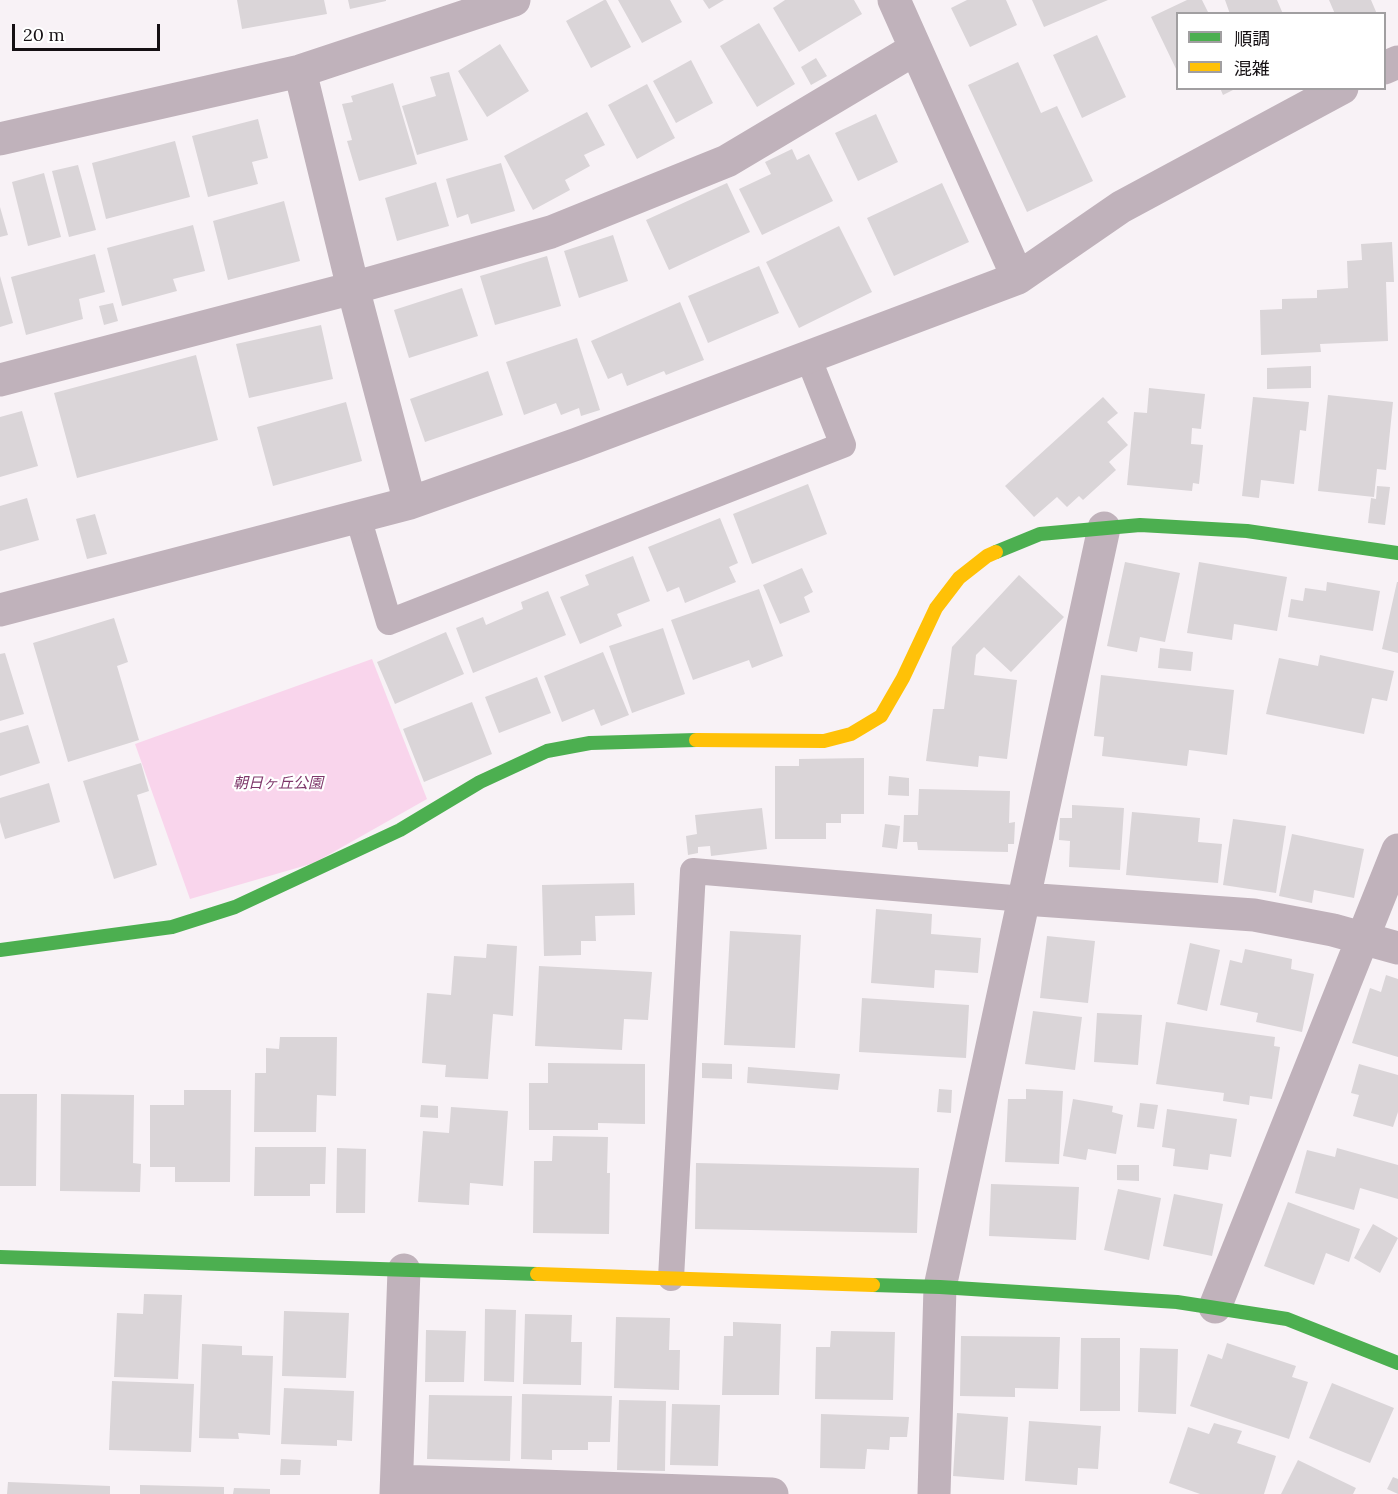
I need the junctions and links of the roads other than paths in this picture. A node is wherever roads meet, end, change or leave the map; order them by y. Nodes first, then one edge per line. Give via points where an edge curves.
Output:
1 (514, 0) edge
2 (894, 0) edge
3 (915, 49) junction
4 (300, 71) junction
5 (1338, 90) edge
6 (0, 139) edge
7 (1018, 278) junction
8 (353, 288) junction
9 (808, 357) junction
10 (0, 380) edge
11 (410, 503) junction
12 (358, 517) junction
13 (1104, 528) junction
14 (1398, 553) edge
15 (0, 610) edge
16 (1398, 850) edge
17 (1024, 899) junction
18 (1363, 938) junction
19 (1398, 948) edge
20 (0, 950) edge
21 (0, 1257) edge
22 (404, 1270) junction
23 (671, 1278) junction
24 (940, 1287) junction
25 (1215, 1307) junction
26 (1398, 1363) edge
27 (396, 1487) edge
28 (772, 1494) edge
29 (934, 1494) edge

1 - 4 street
2 - 3 street
3 - 7 street
3 - 8 street via 727,161 551,232
4 - 6 street
4 - 8 street
5 - 7 street via 1121,207
7 - 9 street
8 - 10 street
8 - 11 street
9 - 11 street
9 - 12 lane via 843,445 389,622
11 - 12 street
12 - 15 street
13 - 14 street via 1140,525 1247,531
13 - 17 street
13 - 20 street via 1040,534 987,556 959,578 936,608 881,716 851,734 824,741 590,743 547,751 480,782 400,830 235,907 172,927
16 - 18 street
17 - 18 street via 1254,915
17 - 23 lane via 693,872
17 - 24 street
18 - 19 street
18 - 25 street
21 - 22 street
22 - 23 street
22 - 27 street
23 - 24 street
24 - 25 street
24 - 29 street
25 - 26 street via 1287,1319
27 - 28 street

